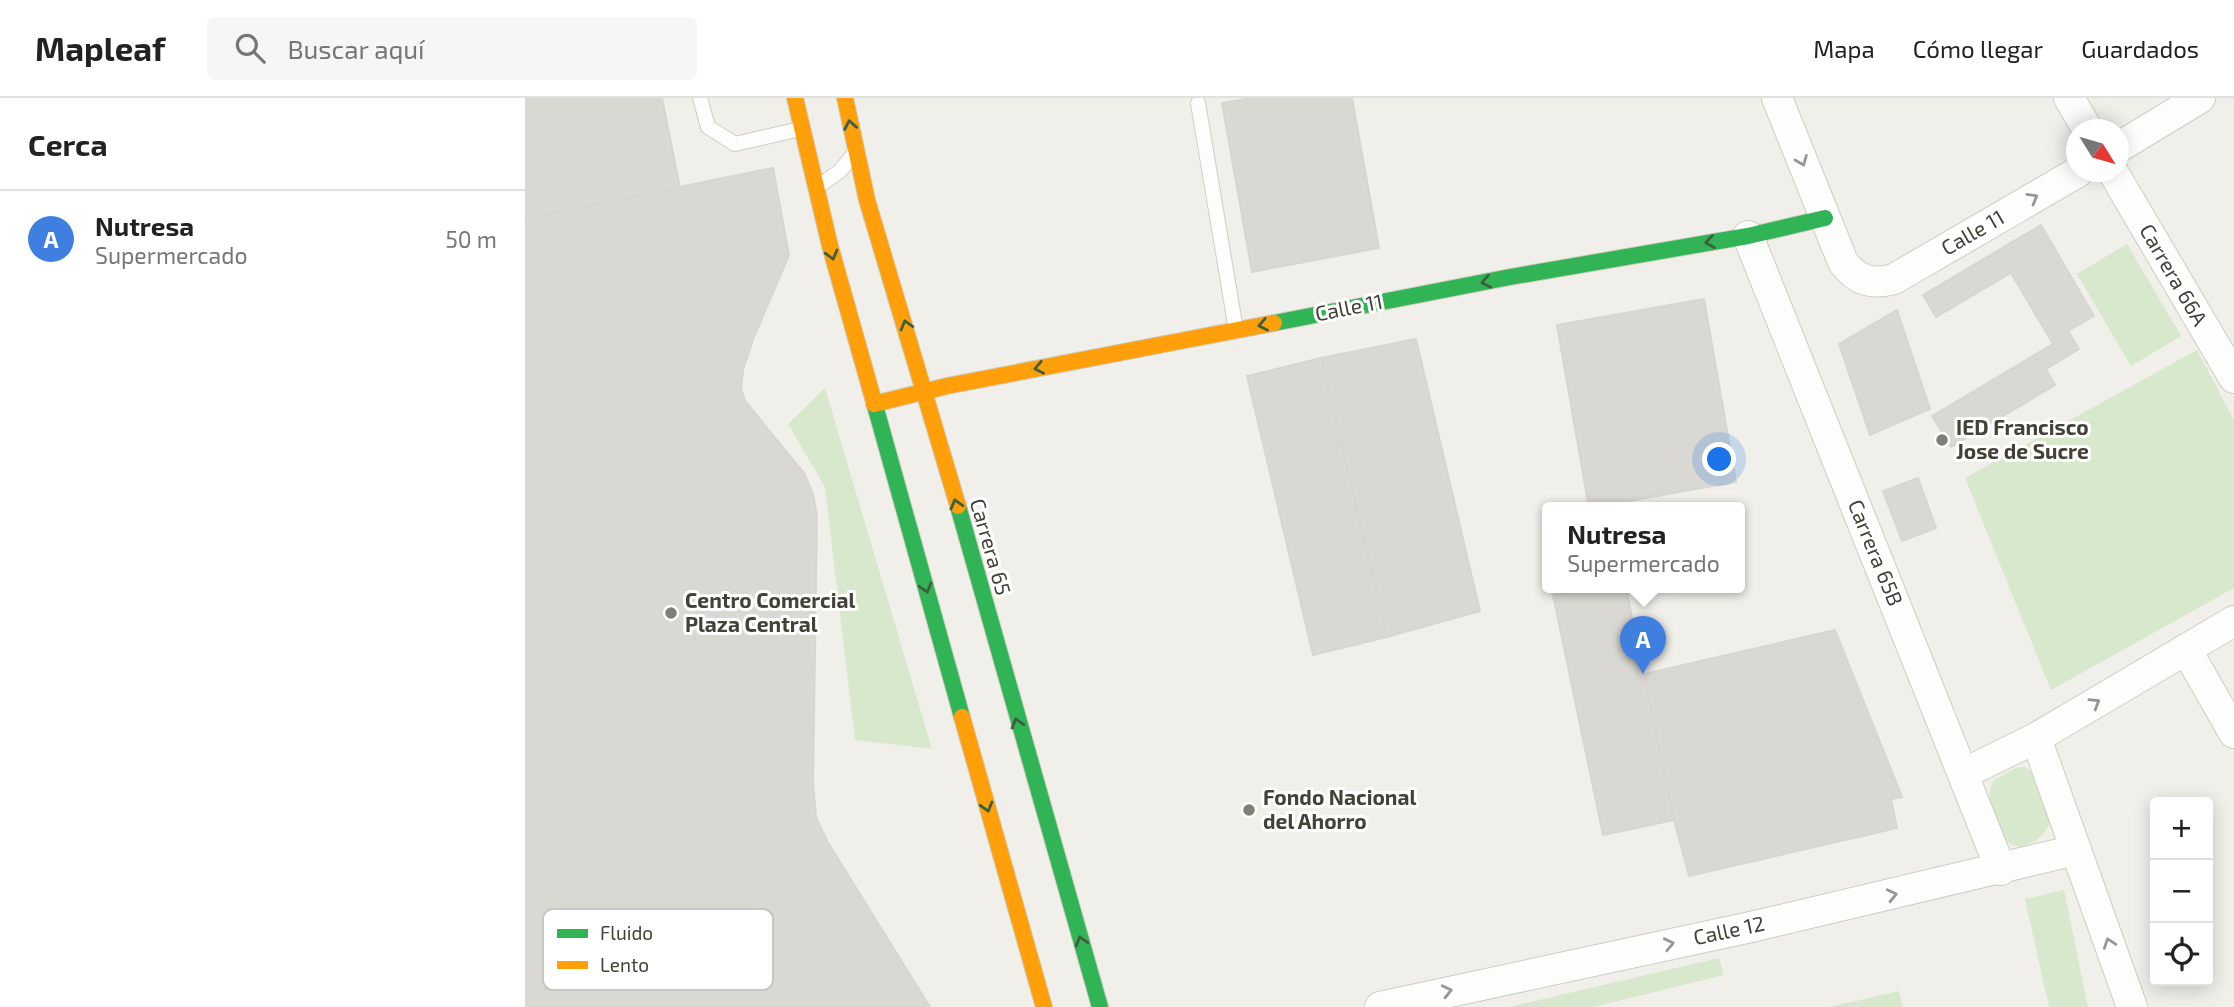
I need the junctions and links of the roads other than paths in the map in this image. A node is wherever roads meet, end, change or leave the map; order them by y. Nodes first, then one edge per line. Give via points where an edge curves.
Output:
1 (701, 98) edge
2 (795, 98) edge
3 (845, 98) edge
4 (1777, 98) edge
5 (2069, 98) edge
6 (2200, 98) edge
7 (1198, 103) dead end
8 (2081, 119) edge
9 (801, 128) junction
10 (2129, 141) edge
11 (855, 152) junction
12 (2066, 179) edge
13 (2119, 182) edge
14 (815, 189) junction
15 (1825, 218) junction
16 (1748, 236) junction
17 (1236, 330) junction
18 (2234, 378) edge
19 (925, 391) junction
20 (874, 404) junction
21 (2234, 621) edge
22 (2186, 649) junction
23 (2234, 733) edge
24 (2036, 738) junction
25 (1963, 774) junction
26 (2076, 850) junction
27 (2001, 870) junction
28 (1044, 1007) edge
29 (1100, 1007) edge
30 (1381, 1007) edge
31 (2132, 1007) edge

1 - 9 lane via 708,127 735,144
2 - 9 street
11 -> 3 street, Carrera 65
4 -> 15 street
5 - 8 street
6 - 10 street
7 - 17 lane
9 - 14 street
11 - 14 lane via 840,171
19 -> 11 street, Carrera 65
15 -> 12 street, Calle 11 via 1852,274 1879,283 1894,279
13 - 18 street, Carrera 66A
14 -> 20 street
15 - 16 street, Calle 11
16 -> 17 street, Calle 11
16 - 25 street, Carrera 65B
17 -> 19 street, Calle 11
19 - 20 street, Calle 11
29 -> 19 street, Carrera 65
20 -> 28 street
21 - 22 street
22 - 23 street
24 -> 22 street
24 - 25 street
24 - 26 street
25 - 27 street, Carrera 65B
26 - 27 street, Calle 12
31 -> 26 street
30 -> 27 street, Calle 12

